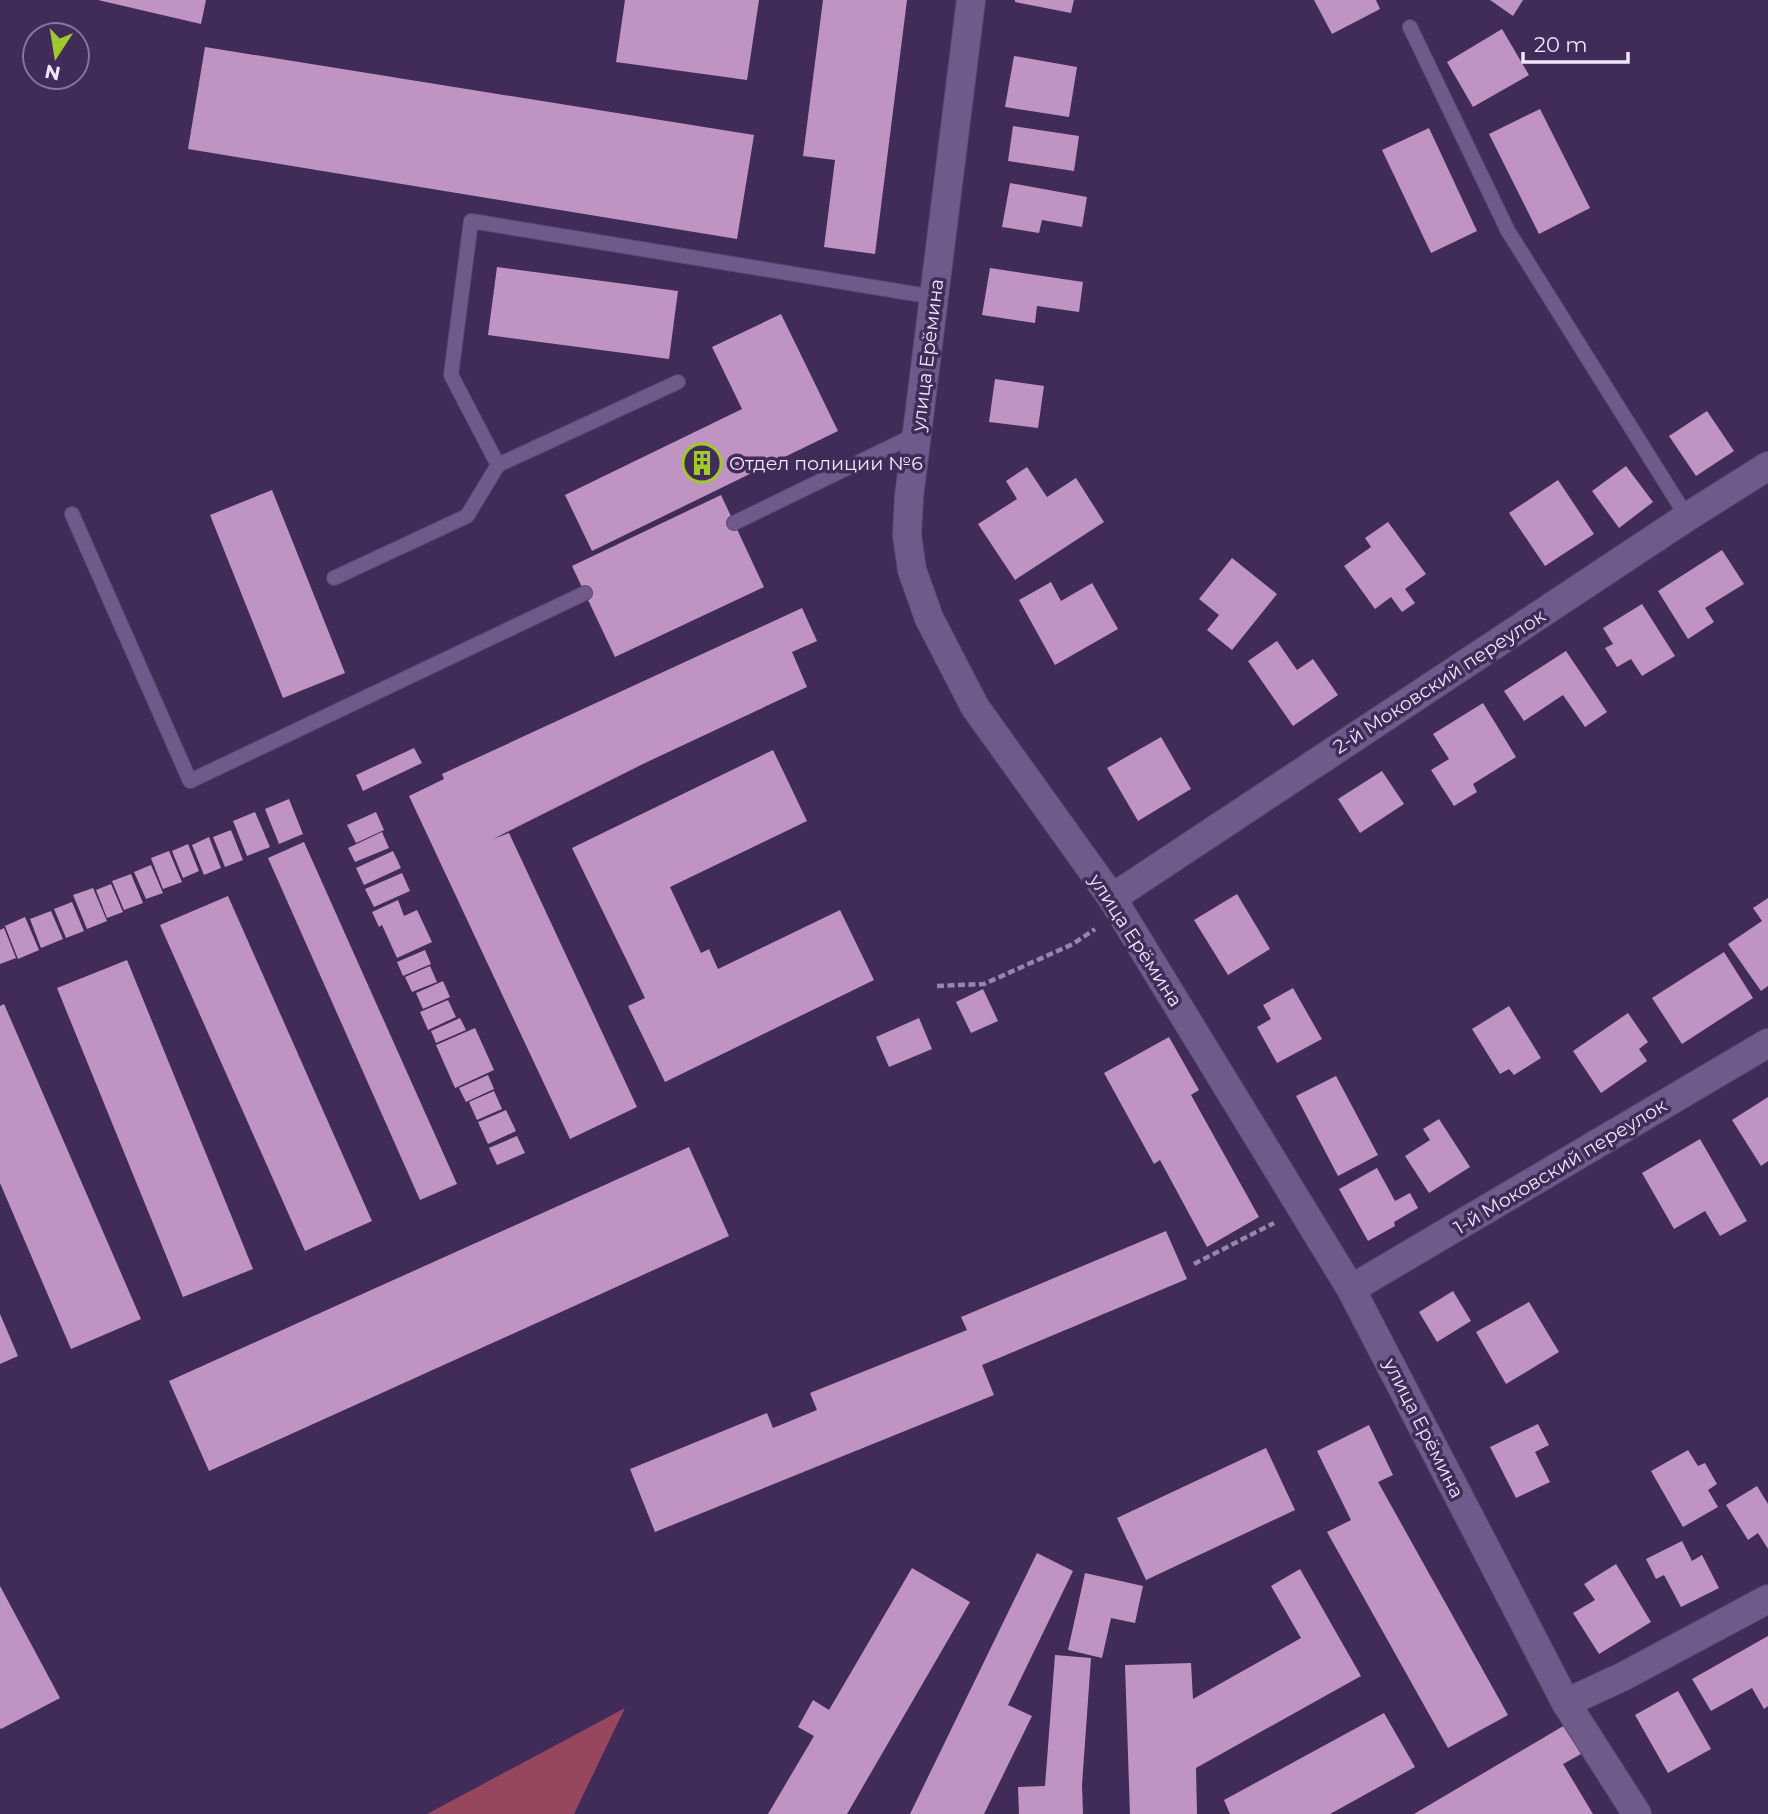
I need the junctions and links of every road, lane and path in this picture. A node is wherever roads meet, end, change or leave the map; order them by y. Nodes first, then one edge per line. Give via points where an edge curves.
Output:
1 (971, 0) edge
2 (1410, 27) dead end
3 (934, 297) junction
4 (678, 382) dead end
5 (917, 434) junction
6 (498, 465) junction
7 (1768, 466) edge
8 (72, 514) dead end
9 (1687, 517) junction
10 (734, 523) dead end
11 (334, 579) dead end
12 (585, 593) dead end
13 (1112, 898) junction
14 (1768, 1043) edge
15 (1302, 1208) junction
16 (1194, 1264) dead end
17 (1352, 1289) junction
18 (1768, 1598) edge
19 (1566, 1703) junction
20 (1637, 1814) edge

1 - 3 street, улица Ерёмина
2 - 9 lane via 1508,231
3 - 5 street, улица Ерёмина
3 - 6 lane via 471,221 451,375
4 - 6 lane
5 - 10 lane
5 - 13 street, улица Ерёмина via 908,535 912,570 929,618 975,707
6 - 11 lane via 467,516
7 - 9 street, 2-й Моковский переулок
8 - 12 lane via 190,781
9 - 13 street, 2-й Моковский переулок
13 - 15 street, улица Ерёмина
14 - 17 street, 1-й Моковский переулок
15 - 16 path
15 - 17 street, улица Ерёмина
17 - 19 street, улица Ерёмина
18 - 19 street
19 - 20 street, улица Ерёмина

